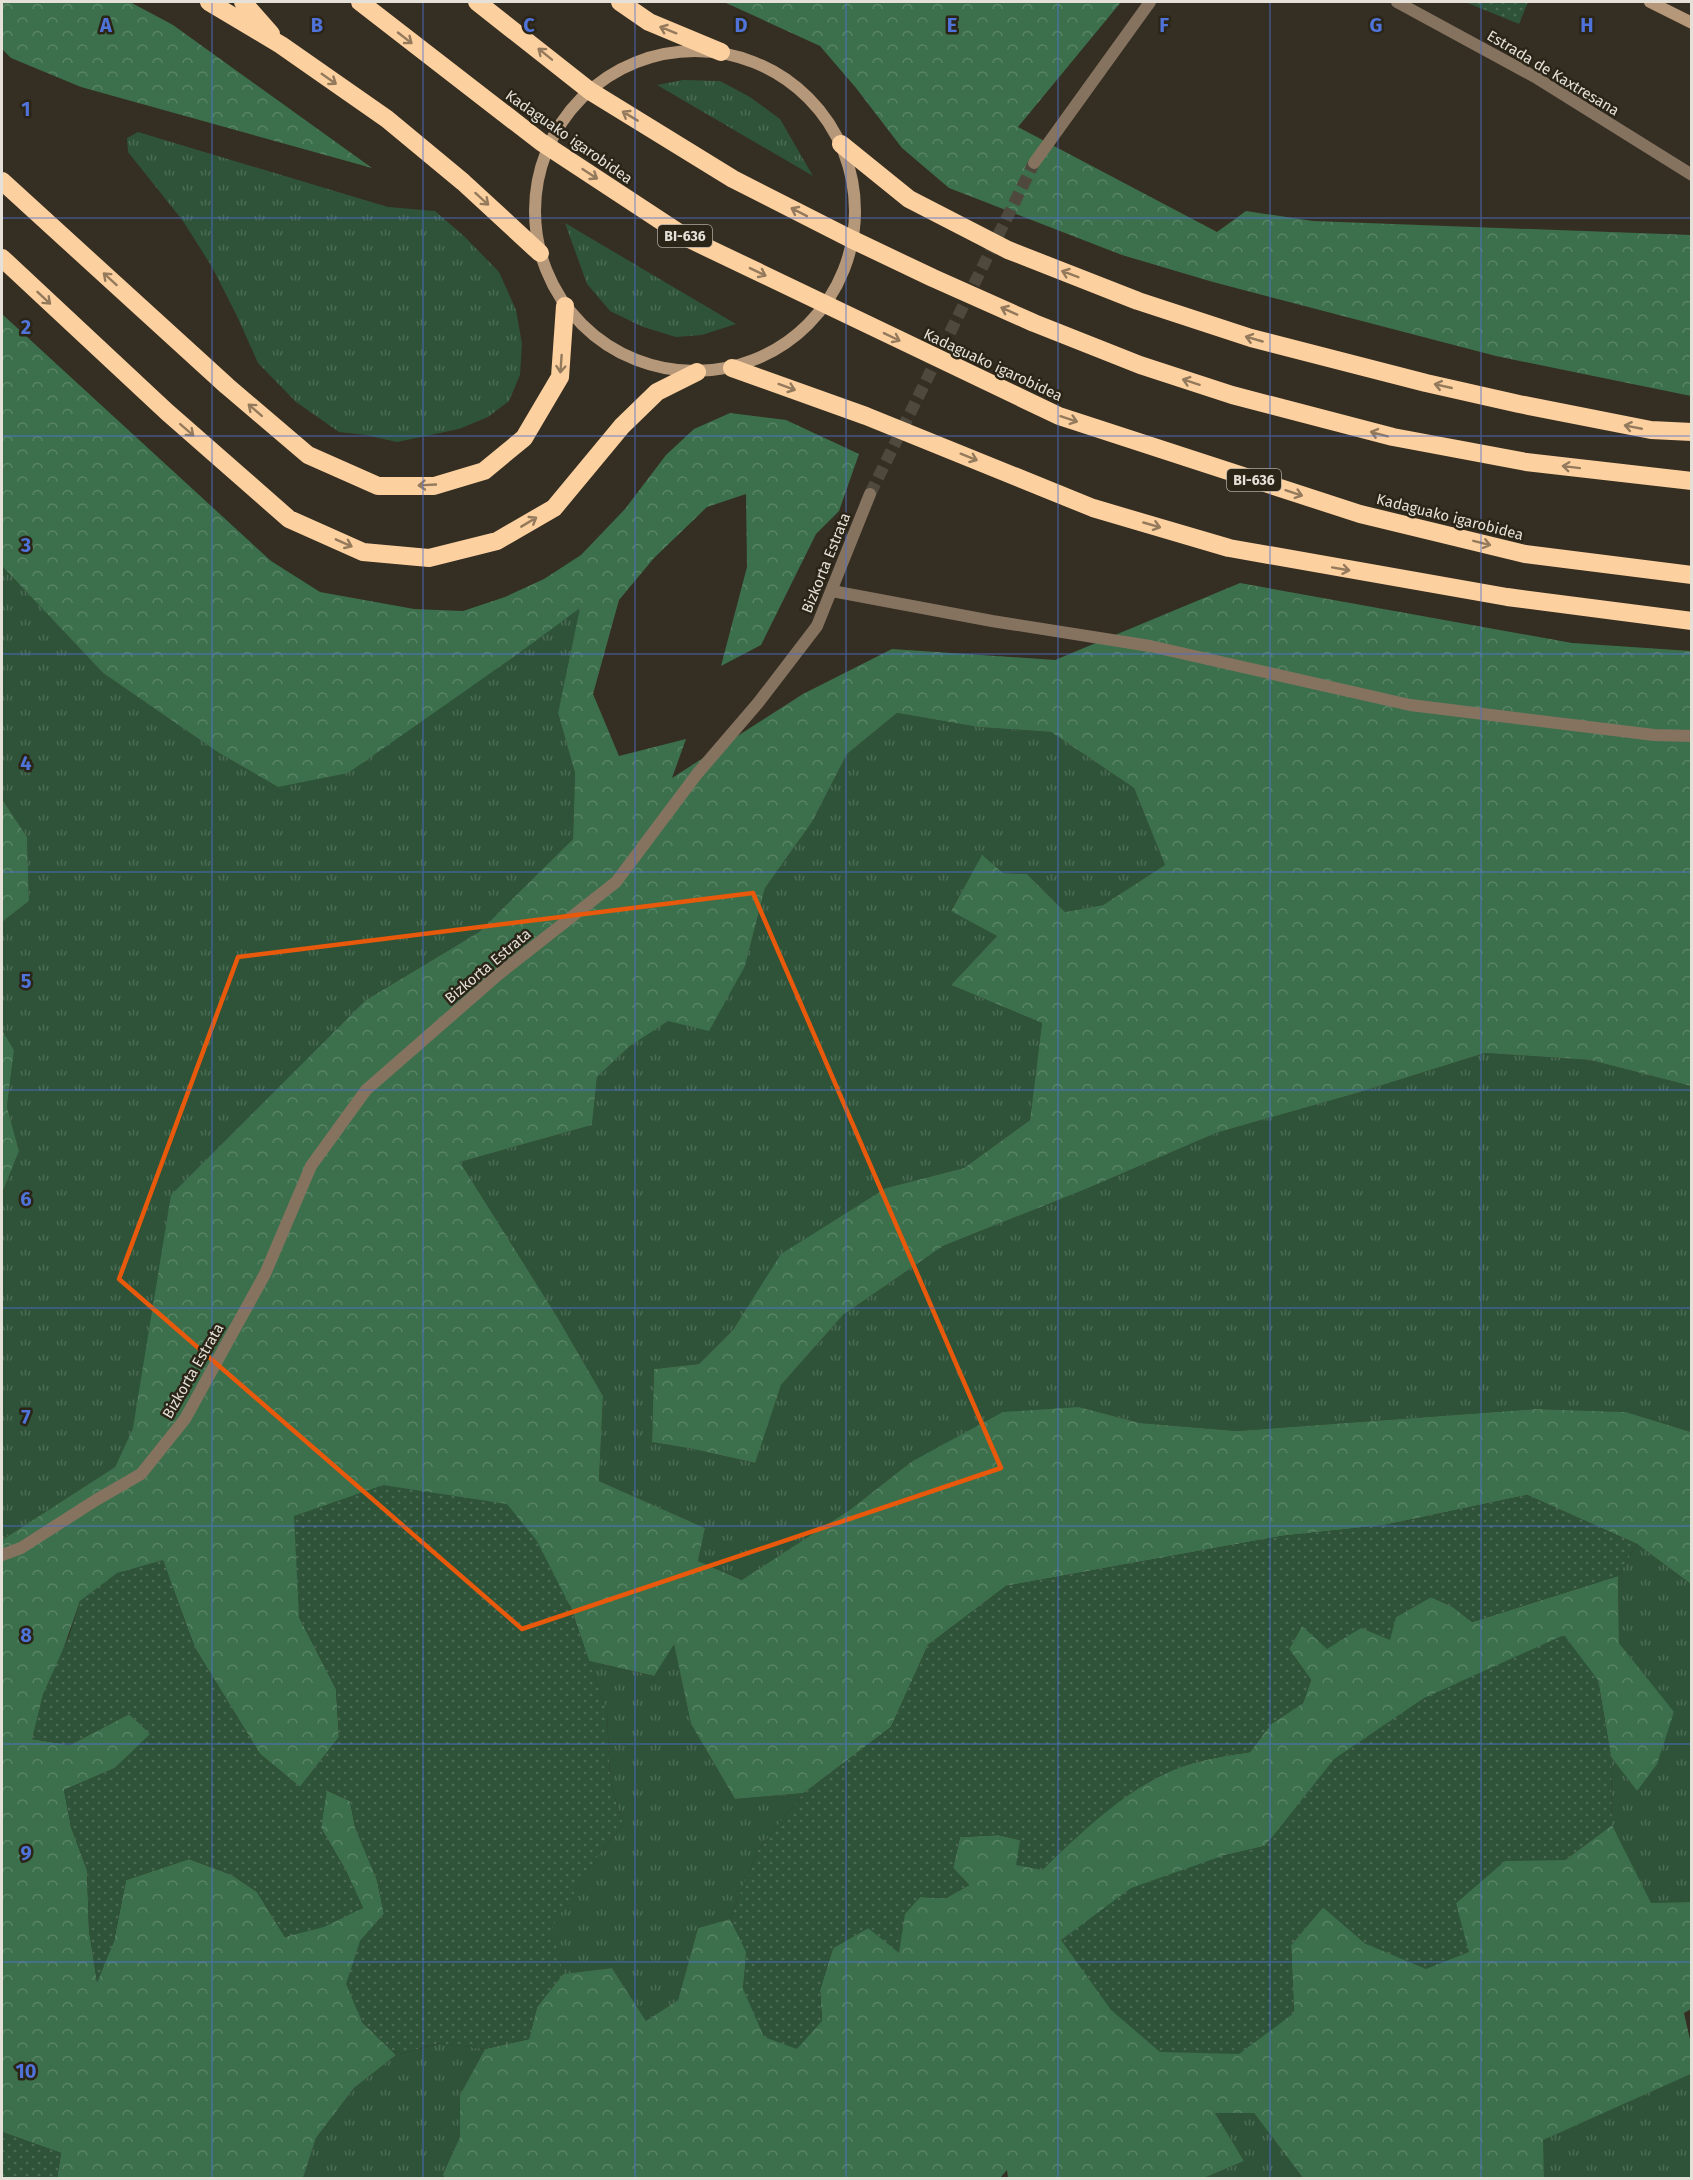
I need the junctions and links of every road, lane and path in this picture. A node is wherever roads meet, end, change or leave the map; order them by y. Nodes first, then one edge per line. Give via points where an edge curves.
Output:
1 (209, 2) edge
2 (243, 2) edge
3 (360, 2) edge
4 (477, 2) edge
5 (620, 2) edge
6 (1150, 2) edge
7 (1397, 2) edge
8 (1650, 2) edge
9 (1692, 23) edge
10 (281, 45) junction
11 (721, 52) junction
12 (841, 144) junction
13 (1034, 163) tunnel mouth
14 (1692, 175) edge
15 (2, 181) edge
16 (540, 253) junction
17 (2, 258) edge
18 (565, 306) junction
19 (732, 368) junction
20 (697, 372) junction
21 (1692, 432) edge
22 (1692, 481) edge
23 (870, 494) tunnel mouth
24 (1692, 575) edge
25 (832, 591) junction
26 (1692, 621) edge
27 (1692, 736) edge
28 (2, 1556) edge

1 - 10 highway
2 - 10 highway
3 -> 24 highway, Kadaguako igarobidea / BI-636 via 541,142 687,238 1059,416 1360,514 1525,554
22 -> 4 highway via 1526,462 1393,437 1232,395 1129,361 933,278 733,179 590,91
11 -> 5 highway via 649,22
6 - 13 street
7 - 14 street, Estrada de Kaxtresana via 1535,77
8 - 9 street
10 -> 16 highway via 387,119
11 - 12 street via 759,63 792,83 820,110
11 - 16 street via 681,50 642,59 606,77 576,103 553,136 538,174 534,213
12 - 19 street via 852,177 855,213 851,248 839,281 820,312 795,337 765,356
21 -> 12 highway via 1651,430 1519,404 1251,338 1138,301 1008,250 909,199
18 -> 15 highway via 560,377 524,438 484,471 434,486 378,486 308,455
16 - 18 street
17 -> 20 highway via 166,412 289,519 363,552 429,558 497,542 554,508 622,426 657,392
18 - 20 street via 610,348 637,361
19 - 20 street
19 -> 26 highway via 866,416 1093,508 1229,548 1507,597
23 - 25 street, Bizkorta Estrata
25 - 27 street via 1150,646 1410,705 1654,735
25 - 28 street, Bizkorta Estrata via 817,626 616,882 499,974 366,1090 311,1166 265,1274 185,1419 141,1474

